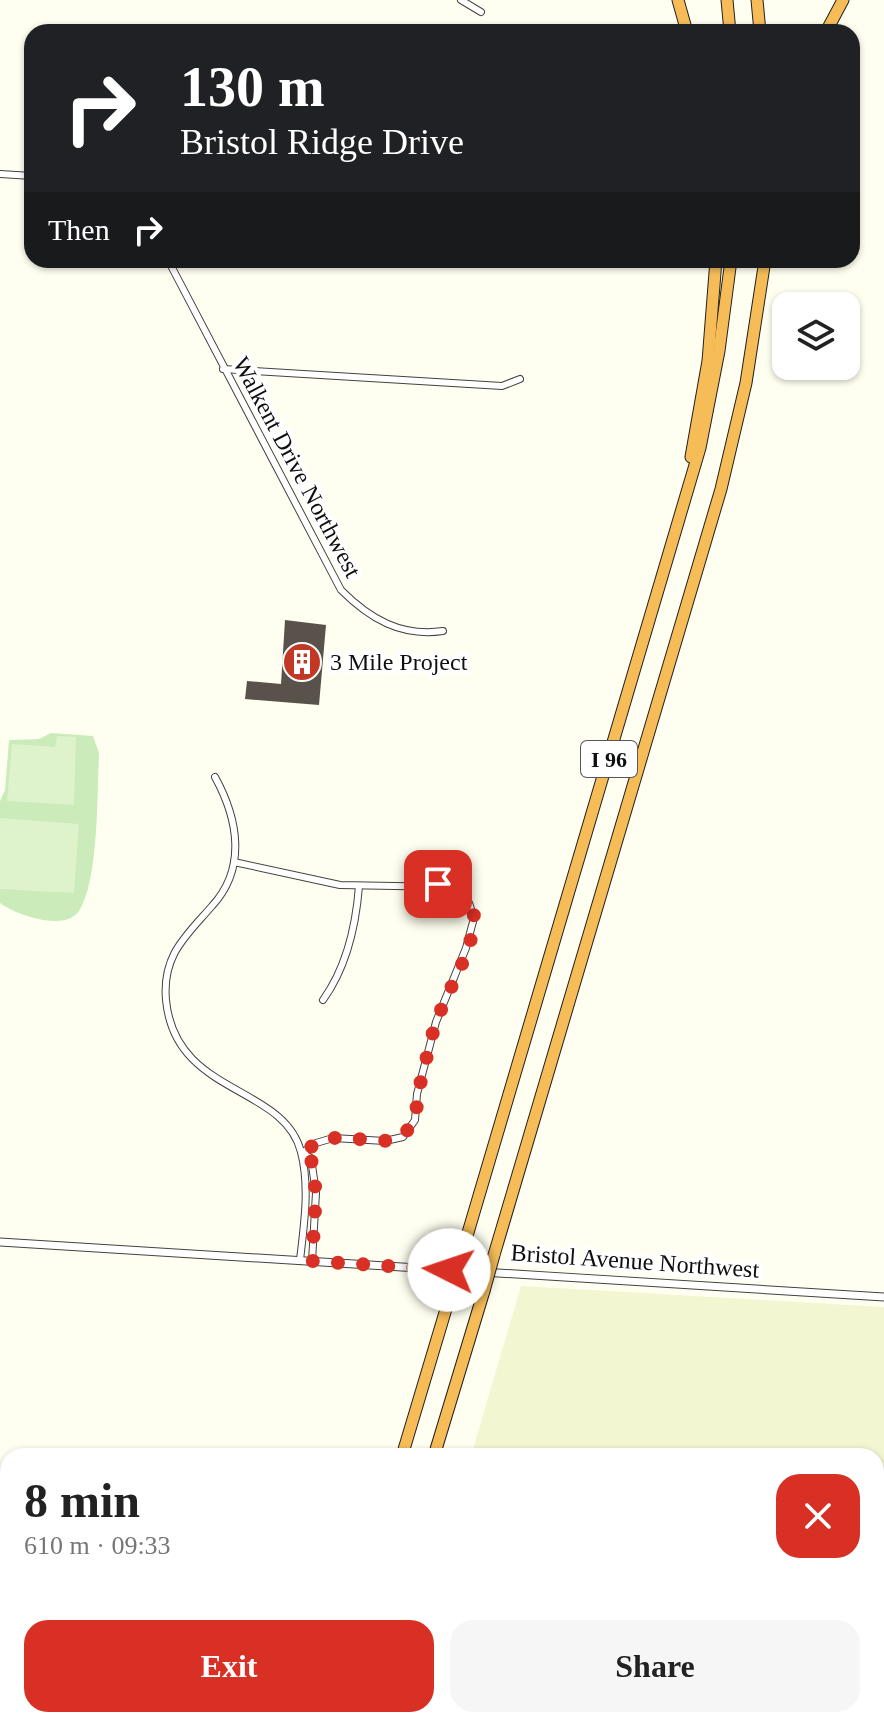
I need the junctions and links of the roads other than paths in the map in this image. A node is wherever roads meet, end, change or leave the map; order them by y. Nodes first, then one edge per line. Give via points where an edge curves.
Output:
1 (461, 0) edge
2 (678, 0) edge
3 (727, 0) edge
4 (757, 0) edge
5 (843, 0) edge
6 (481, 12) dead end
7 (685, 24) edge
8 (729, 24) edge
9 (759, 24) edge
10 (830, 24) edge
11 (0, 174) edge
12 (24, 176) edge
13 (172, 268) edge
14 (715, 268) edge
15 (730, 268) edge
16 (763, 268) edge
17 (223, 369) junction
18 (520, 379) dead end
19 (677, 526) junction
20 (443, 631) dead end
21 (215, 777) dead end
22 (234, 862) junction
23 (359, 886) junction
24 (323, 1000) dead end
25 (302, 1153) junction
26 (0, 1242) edge
27 (300, 1260) junction
28 (312, 1261) junction
29 (884, 1297) edge
30 (404, 1448) edge
31 (436, 1448) edge

1 - 6 street
2 - 7 highway
3 - 8 highway
4 - 9 highway
5 - 10 highway
11 - 12 street
13 - 17 street, Walkent Drive Northwest
14 - 19 highway via 707,369
15 - 19 highway, I 96 via 709,412
16 - 31 highway, I 96, bridge via 743,397 721,489
17 - 18 street via 502,386
17 - 20 street, Walkent Drive Northwest via 341,590 365,613 391,626 409,632
19 - 30 highway, I 96, bridge
21 - 22 street via 234,819
22 - 23 street
22 - 25 street via 219,898 174,952 166,984 169,1017 196,1065 281,1121
23 - 24 street via 338,978
23 - 25 street via 438,884 460,894 474,918 436,1022 415,1120 403,1137 333,1138
25 - 27 street via 306,1184
25 - 28 street via 311,1158 316,1193
26 - 27 street, Bristol Avenue Northwest
27 - 28 street, Bristol Avenue Northwest
28 - 29 street, Bristol Avenue Northwest

